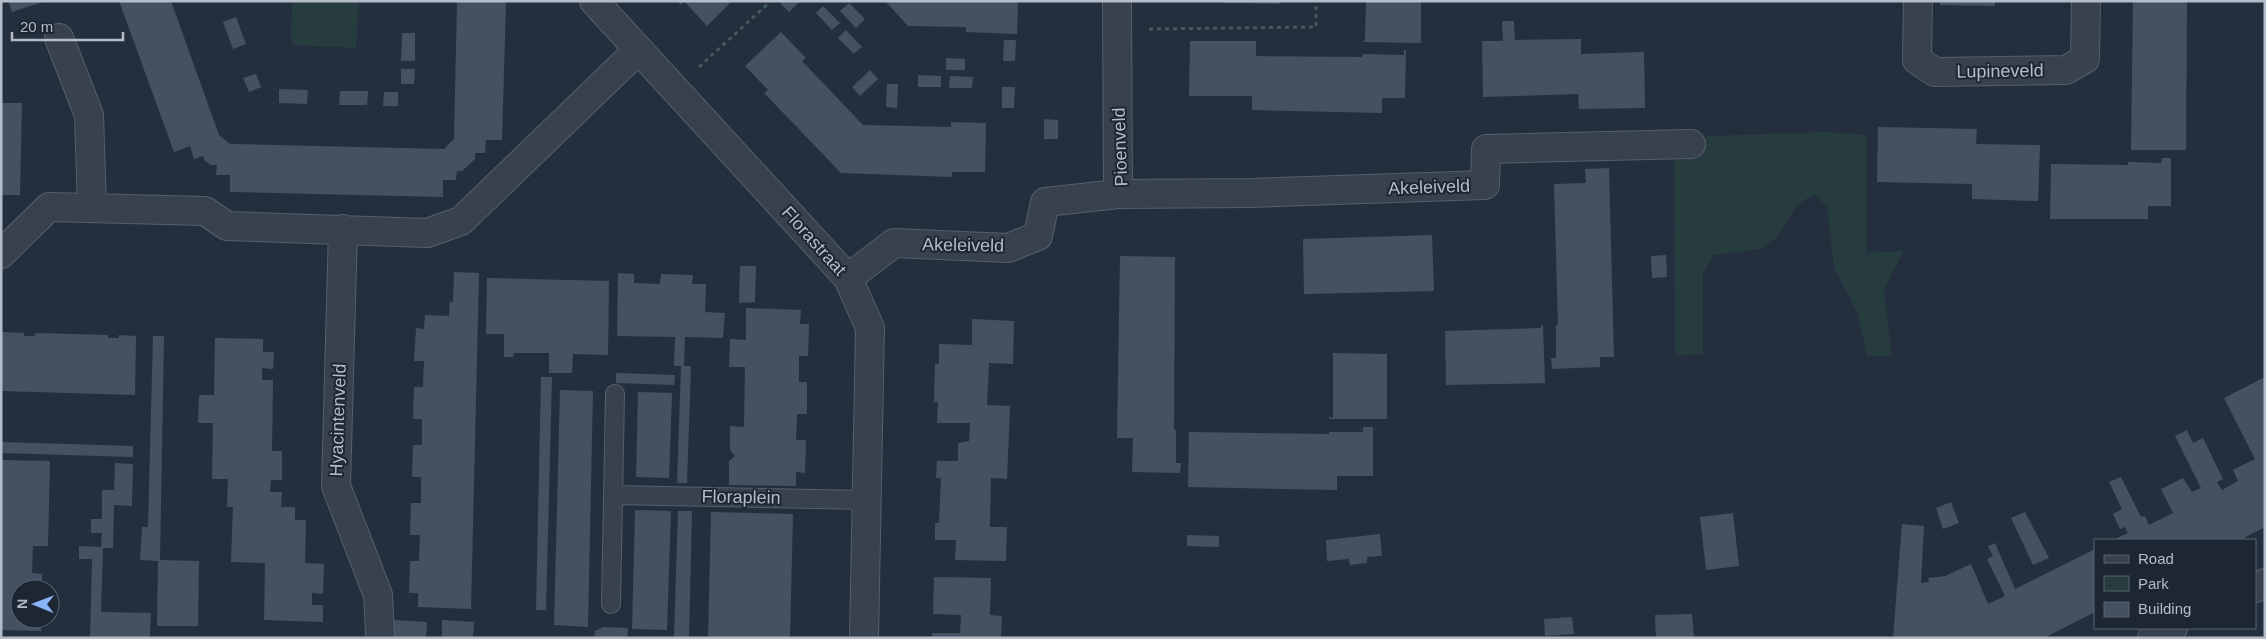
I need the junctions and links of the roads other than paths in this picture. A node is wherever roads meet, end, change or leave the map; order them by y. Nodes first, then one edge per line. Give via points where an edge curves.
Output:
1 (594, 1) edge
2 (1117, 1) edge
3 (1918, 1) edge
4 (2086, 1) edge
5 (59, 38) dead end
6 (638, 50) junction
7 (1691, 144) dead end
8 (1251, 193) joint
9 (1118, 194) junction
10 (92, 207) junction
11 (343, 229) junction
12 (1, 254) edge
13 (848, 278) junction
14 (616, 394) dead end
15 (614, 494) junction
16 (868, 500) junction
17 (611, 604) dead end
18 (2171, 629) edge
19 (380, 634) dead end
20 (864, 638) edge
21 (2152, 638) edge

1 - 6 street, Florastraat
2 - 9 street, Pioenveld
3 - 4 street, Lupineveld via 1917,60 1935,72 1945,72 2066,70 2085,59
5 - 10 street via 89,114
6 - 11 street via 461,221 427,233
6 - 13 street, Florastraat
7 - 8 street, Akeleiveld via 1486,149 1485,185
8 - 9 street, Pioenveld
9 - 13 street, Akeleiveld via 1045,202 1038,236 1008,248 894,243
10 - 11 street via 205,210 227,226
10 - 12 street via 49,207
11 - 19 street, Hyacintenveld via 336,486 378,594
13 - 16 street, Florastraat via 870,328
14 - 15 lane
15 - 16 lane, Floraplein
15 - 17 lane
16 - 20 street, Florastraat
18 - 21 street

